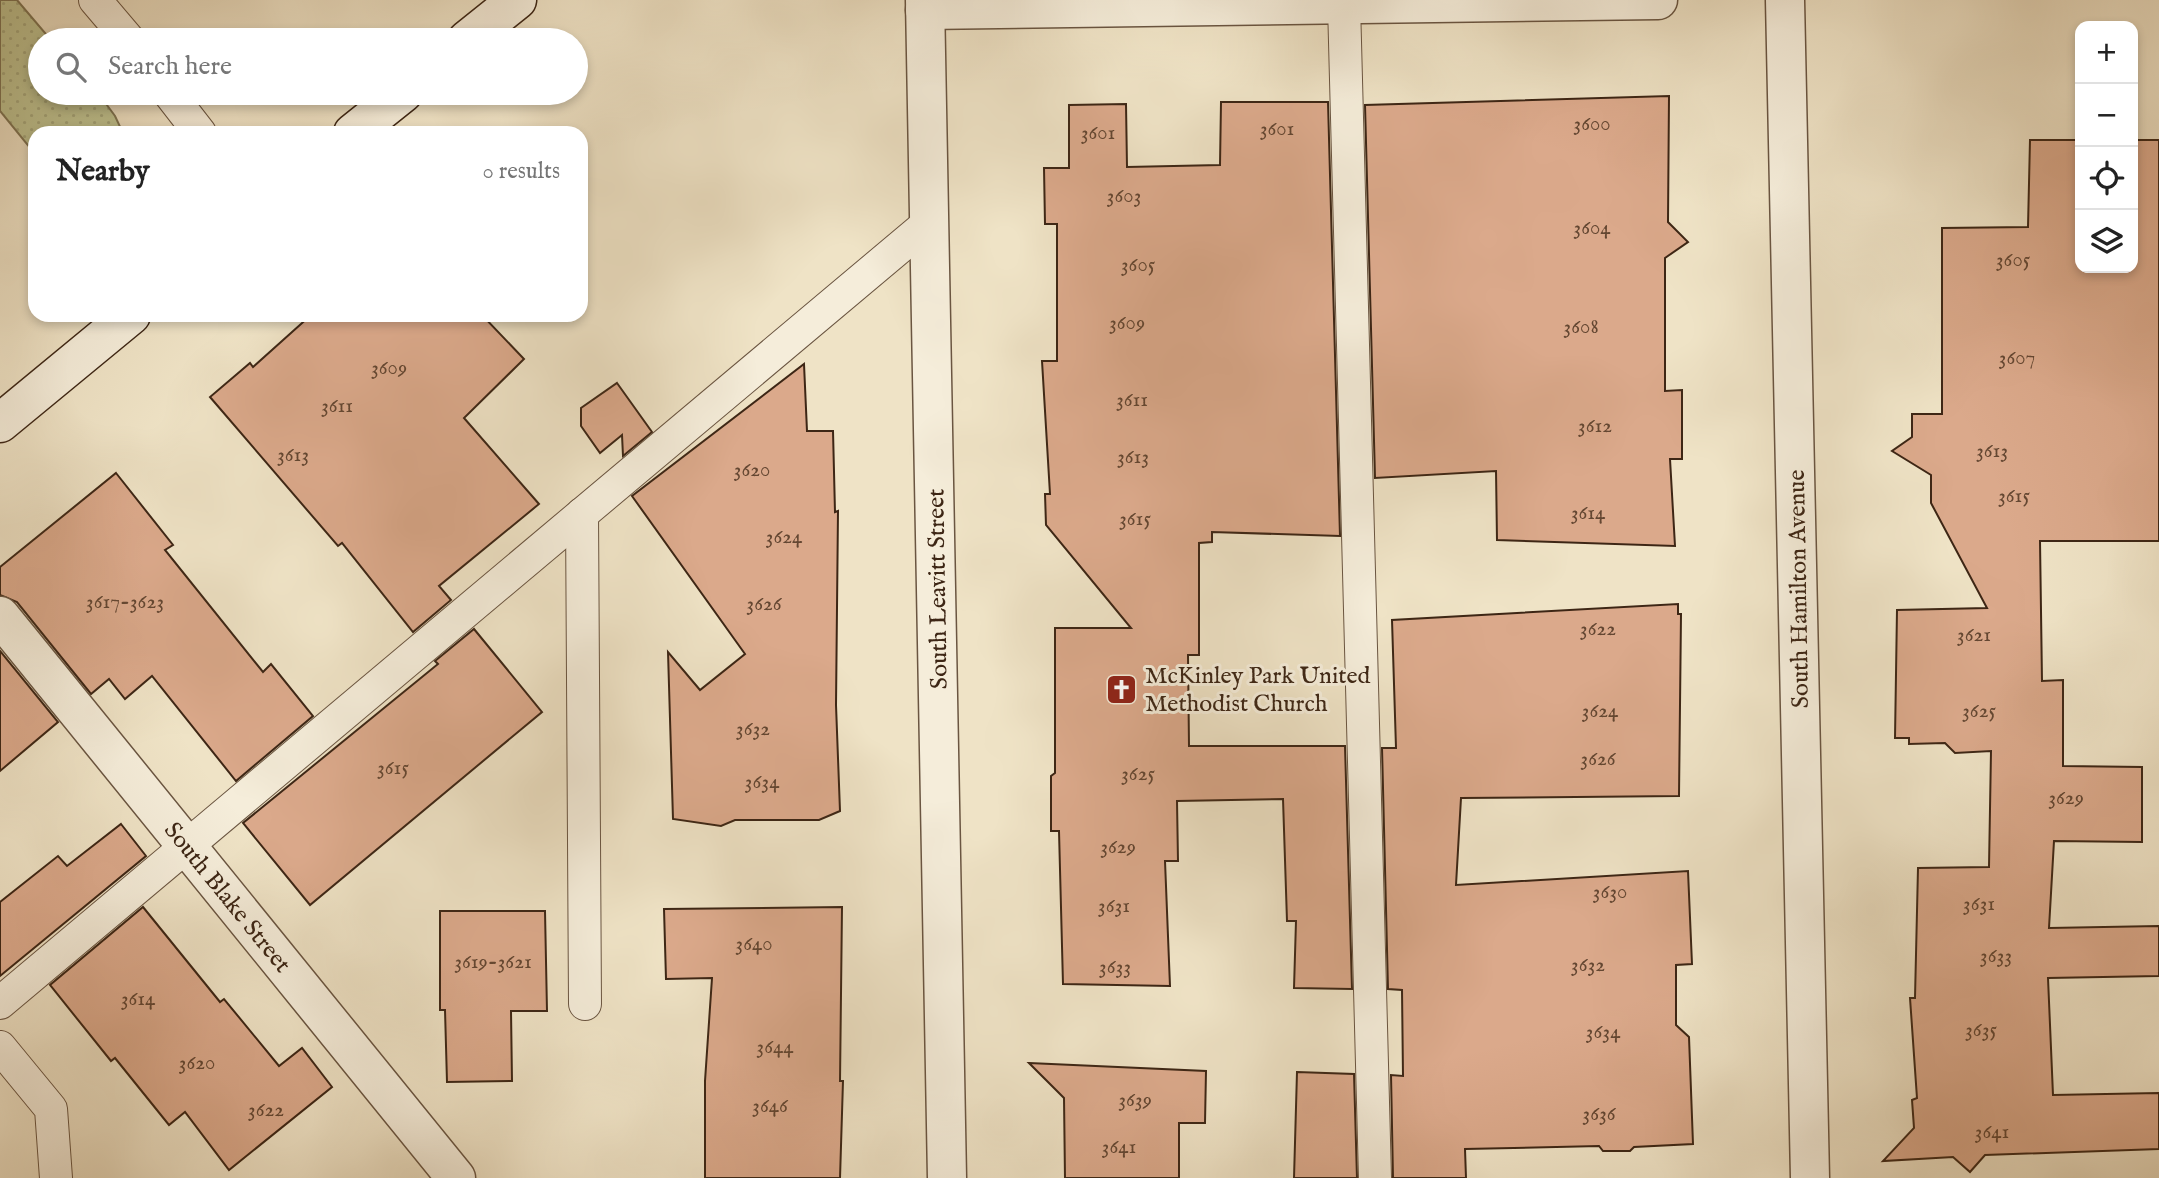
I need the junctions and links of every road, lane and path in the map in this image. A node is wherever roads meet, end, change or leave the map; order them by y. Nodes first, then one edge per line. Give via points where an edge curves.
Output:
1 (95, 0) edge
2 (517, 0) edge
3 (1658, 0) edge
4 (1785, 0) edge
5 (1389, 2) edge
6 (1344, 4) junction
7 (925, 5) edge
8 (119, 28) edge
9 (482, 28) edge
10 (178, 105) edge
11 (387, 105) edge
12 (195, 126) edge
13 (362, 126) edge
14 (931, 221) junction
15 (123, 322) edge
16 (0, 424) edge
17 (582, 514) junction
18 (0, 616) edge
19 (187, 846) junction
20 (0, 1003) edge
21 (585, 1004) dead end
22 (0, 1047) edge
23 (56, 1178) edge
24 (456, 1178) edge
25 (947, 1178) edge
26 (1375, 1178) edge
27 (1810, 1178) edge

1 - 8 lane
2 - 9 street
3 - 5 street
4 - 27 street, South Hamilton Avenue
5 - 6 street
6 - 7 street
6 - 26 lane
7 - 14 street, South Leavitt Street
10 - 12 lane
11 - 13 street
14 - 17 lane
14 - 25 street, South Leavitt Street
15 - 16 street
17 - 19 lane
17 - 21 lane
18 - 19 street, South Blake Street
19 - 20 lane
19 - 24 street, South Blake Street
22 - 23 lane via 51,1109

